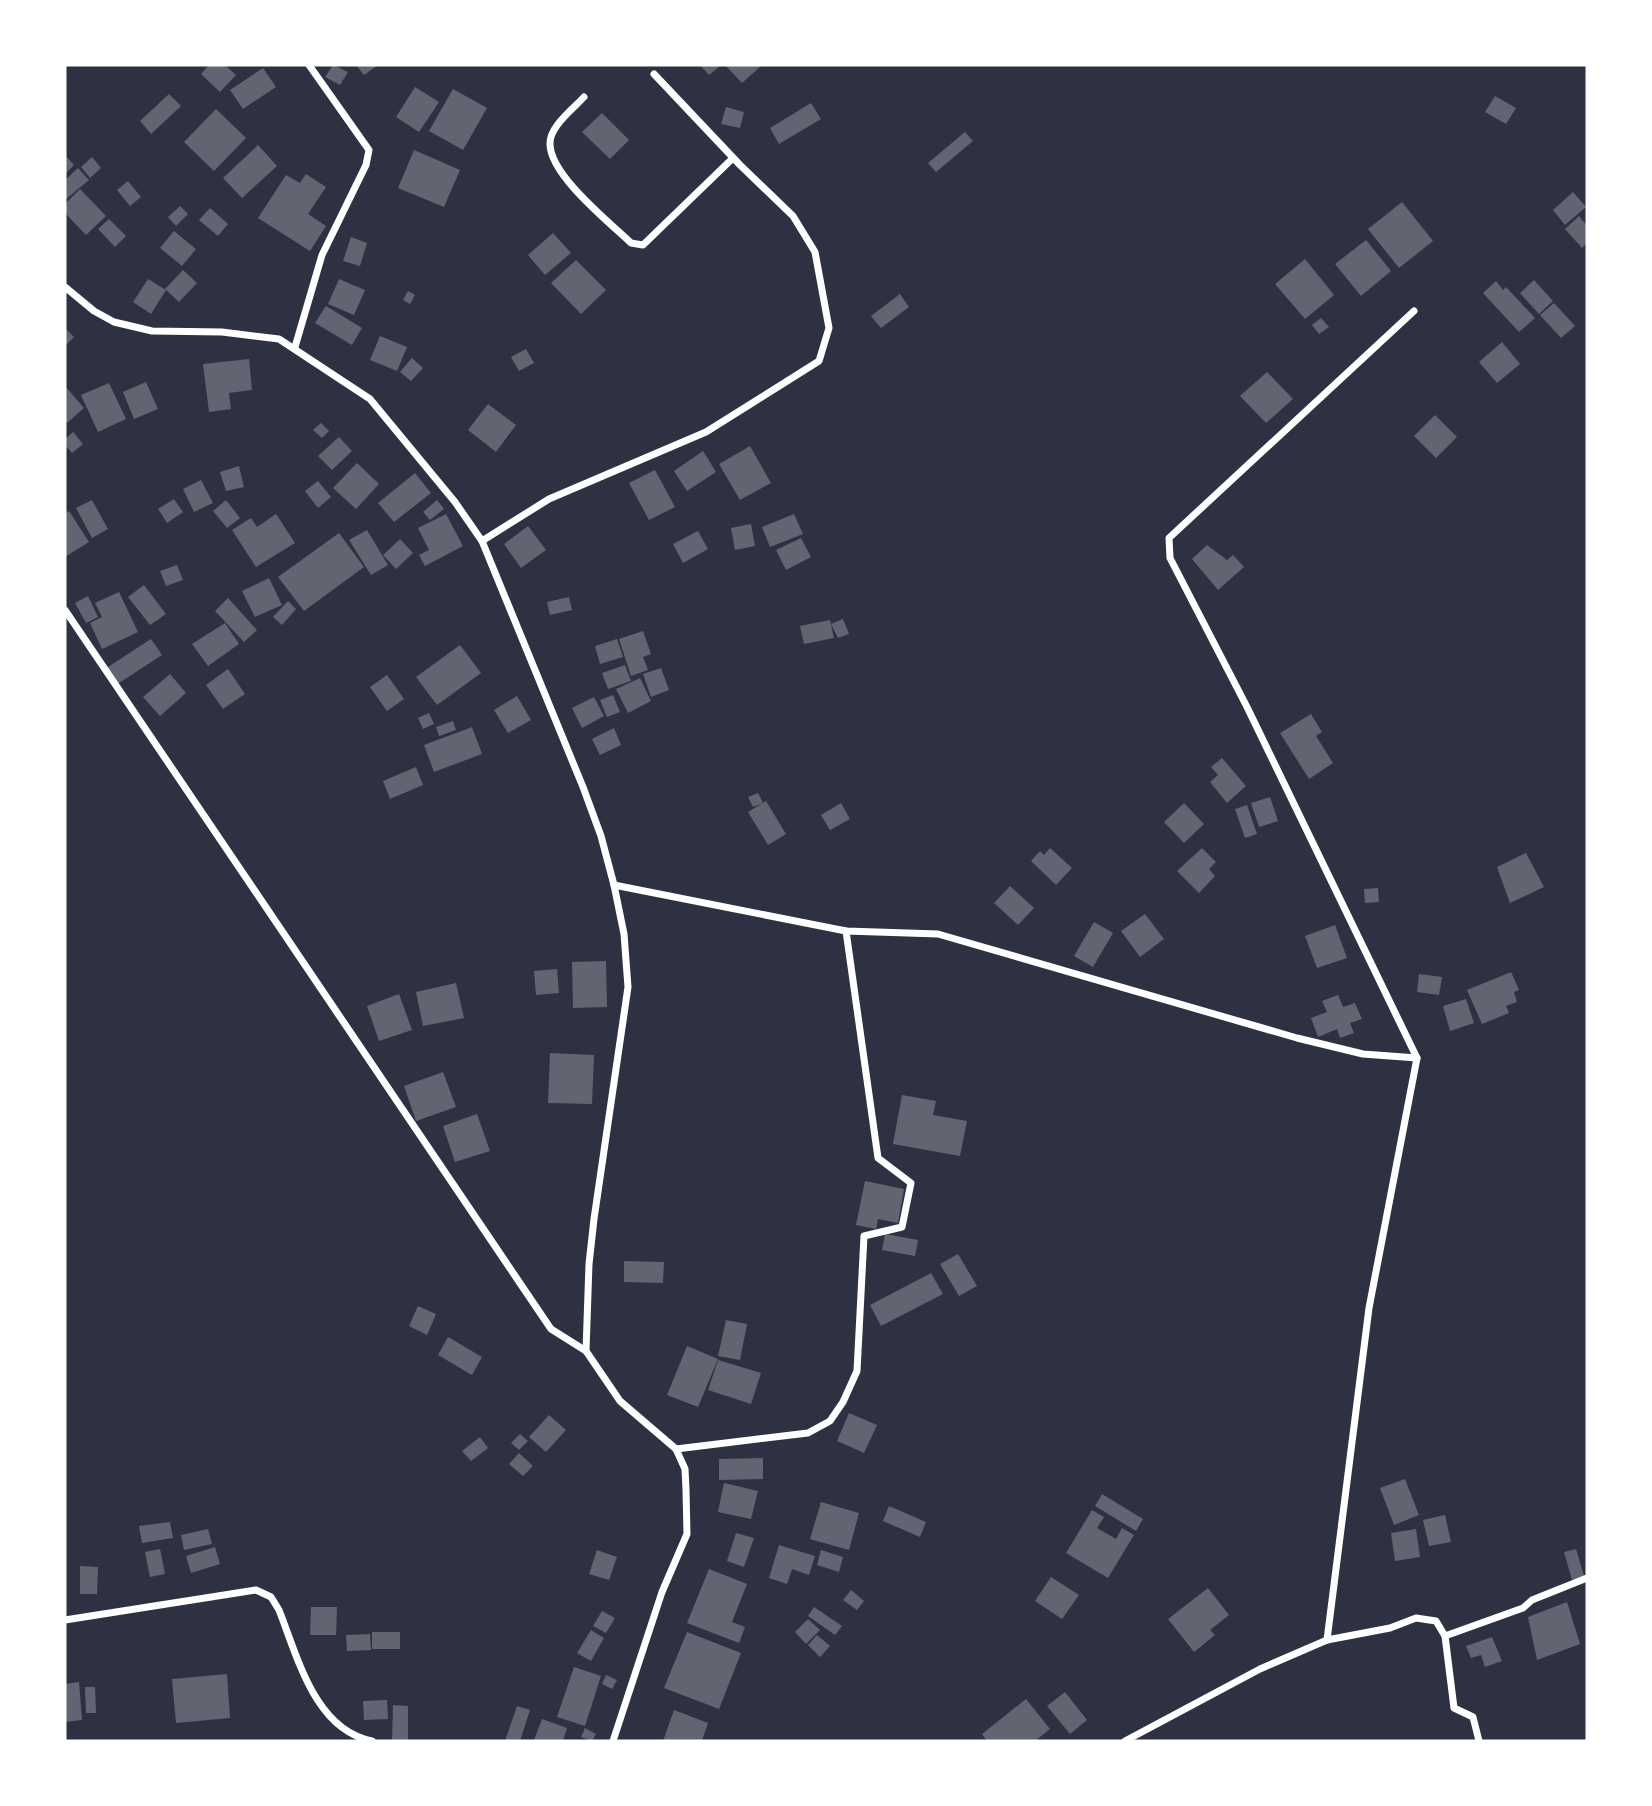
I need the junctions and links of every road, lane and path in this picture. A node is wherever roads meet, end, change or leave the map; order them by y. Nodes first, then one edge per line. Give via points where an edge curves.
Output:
1 (309, 65) edge
2 (654, 74) dead end
3 (584, 97) dead end
4 (733, 158) junction
5 (65, 287) edge
6 (1414, 312) dead end
7 (295, 347) junction
8 (482, 541) junction
9 (65, 610) edge
10 (614, 885) junction
11 (846, 932) junction
12 (1417, 1058) junction
13 (586, 1350) junction
14 (676, 1449) junction
15 (1587, 1578) edge
16 (65, 1620) edge
17 (1445, 1636) junction
18 (1327, 1640) junction
19 (372, 1741) edge
20 (613, 1741) edge
21 (1125, 1741) edge
22 (1479, 1741) edge

1 - 7 street via 369,150 322,255
2 - 4 street
3 - 4 street via 559,123 549,142 553,160 631,243 643,245
4 - 8 street via 793,216 815,252 829,328 819,361 706,432 549,499
5 - 7 street via 114,322 152,331 279,339
6 - 12 street via 1169,538 1170,558
7 - 8 street via 370,399
8 - 10 street via 583,788
9 - 13 street via 551,1329
10 - 11 street
10 - 13 street via 628,987 594,1219
11 - 12 street via 938,934 1297,1038 1363,1054
11 - 14 street via 878,1158 911,1183 902,1227 864,1236 857,1371 830,1421 808,1433
12 - 18 street via 1369,1308
13 - 14 street via 620,1401
14 - 20 street via 685,1469 687,1534
15 - 17 street via 1523,1608
16 - 19 street via 256,1590 271,1597 279,1610 325,1713 341,1730
17 - 18 street via 1436,1621 1416,1618
17 - 22 street via 1454,1708 1473,1717
18 - 21 street via 1259,1669

